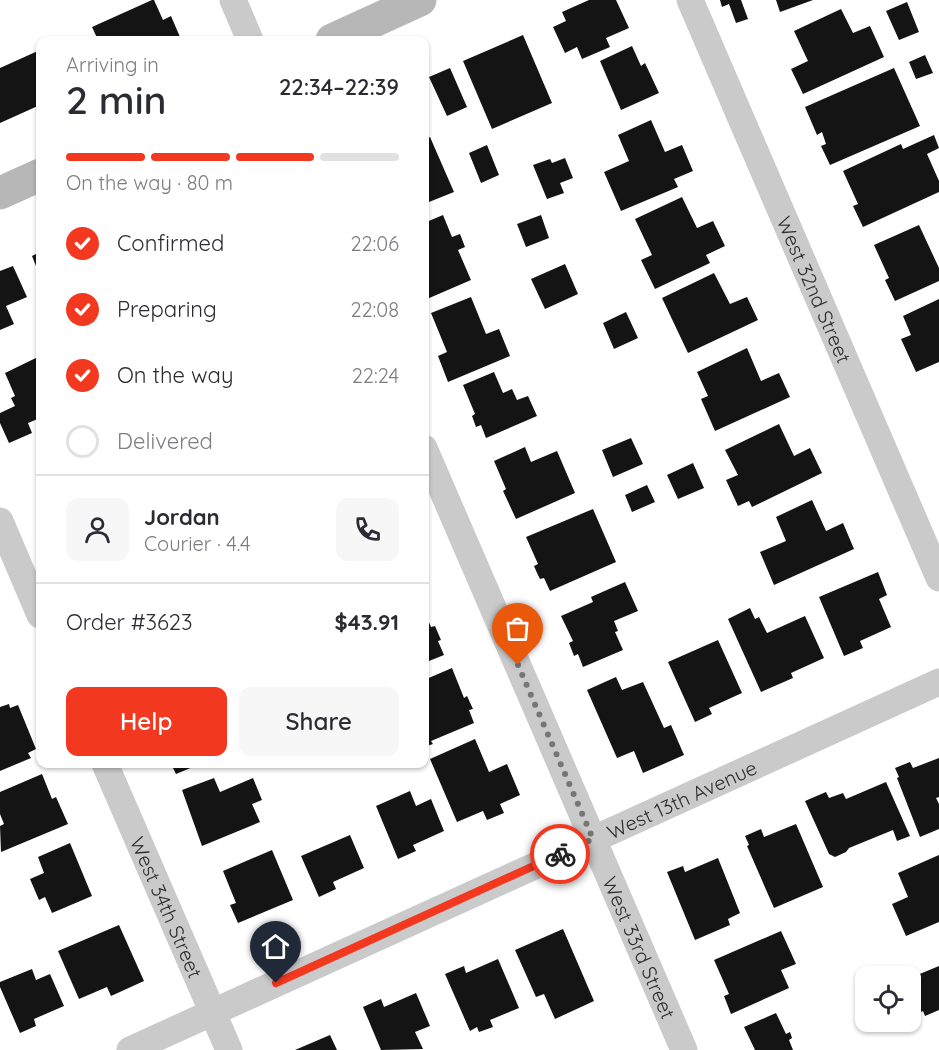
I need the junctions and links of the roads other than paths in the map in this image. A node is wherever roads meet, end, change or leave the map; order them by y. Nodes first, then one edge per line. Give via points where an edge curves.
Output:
1 (233, 0) edge
2 (420, 0) edge
3 (690, 0) edge
4 (248, 36) edge
5 (341, 36) edge
6 (36, 177) edge
7 (0, 193) edge
8 (429, 460) edge
9 (0, 521) edge
10 (939, 578) edge
11 (36, 606) edge
12 (939, 682) edge
13 (107, 768) edge
14 (593, 839) junction
15 (213, 1012) junction
16 (130, 1050) edge
17 (229, 1050) edge
18 (684, 1050) edge

1 - 4 street
2 - 5 main road
3 - 10 street, West 32nd Street
6 - 7 main road
8 - 14 street, West 33rd Street
9 - 11 street
12 - 14 street, West 13th Avenue
13 - 15 street, West 34th Street
14 - 15 street, West 13th Avenue
14 - 18 street, West 33rd Street
15 - 16 street, West 13th Avenue
15 - 17 street, West 34th Street

